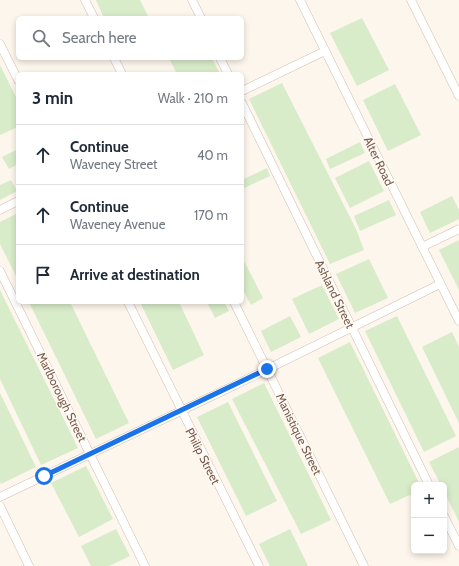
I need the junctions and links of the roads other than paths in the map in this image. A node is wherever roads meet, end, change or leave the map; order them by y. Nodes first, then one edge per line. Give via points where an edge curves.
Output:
1 (85, 0) edge
2 (192, 0) edge
3 (300, 0) edge
4 (411, 0) edge
5 (93, 16) edge
6 (200, 16) edge
7 (0, 44) edge
8 (325, 51) junction
9 (115, 60) edge
10 (221, 60) edge
11 (121, 72) edge
12 (227, 72) edge
13 (16, 76) edge
14 (244, 90) edge
15 (459, 96) edge
16 (244, 107) edge
17 (16, 202) edge
18 (0, 210) edge
19 (459, 229) edge
20 (422, 247) junction
21 (0, 271) edge
22 (440, 284) junction
23 (16, 304) edge
24 (16, 304) edge
25 (129, 304) edge
26 (235, 304) edge
27 (459, 322) edge
28 (352, 328) junction
29 (267, 369) junction
30 (181, 411) junction
31 (90, 454) junction
32 (428, 482) edge
33 (0, 497) edge
34 (0, 506) edge
35 (445, 518) edge
36 (459, 546) edge
37 (29, 566) edge
38 (145, 566) edge
39 (259, 566) edge
40 (364, 566) edge

1 - 5 street
2 - 6 street
3 - 8 street, Alter Road
4 - 15 street
7 - 13 street
8 - 14 street
8 - 20 street, Alter Road
9 - 11 street
10 - 12 street
16 - 28 street, Ashland Street
17 - 18 street
19 - 20 street
20 - 22 street, Alter Road
21 - 24 street, Marlborough Street
22 - 27 street, Alter Road
22 - 28 street
23 - 31 street, Marlborough Street
25 - 30 street, Philip Street
26 - 29 street, Manistique Street
28 - 29 street
28 - 32 street, Ashland Street
29 - 30 street
29 - 40 street, Manistique Street
30 - 31 street
30 - 39 street, Philip Street
31 - 33 street
31 - 38 street, Marlborough Street
34 - 37 street
35 - 36 street

